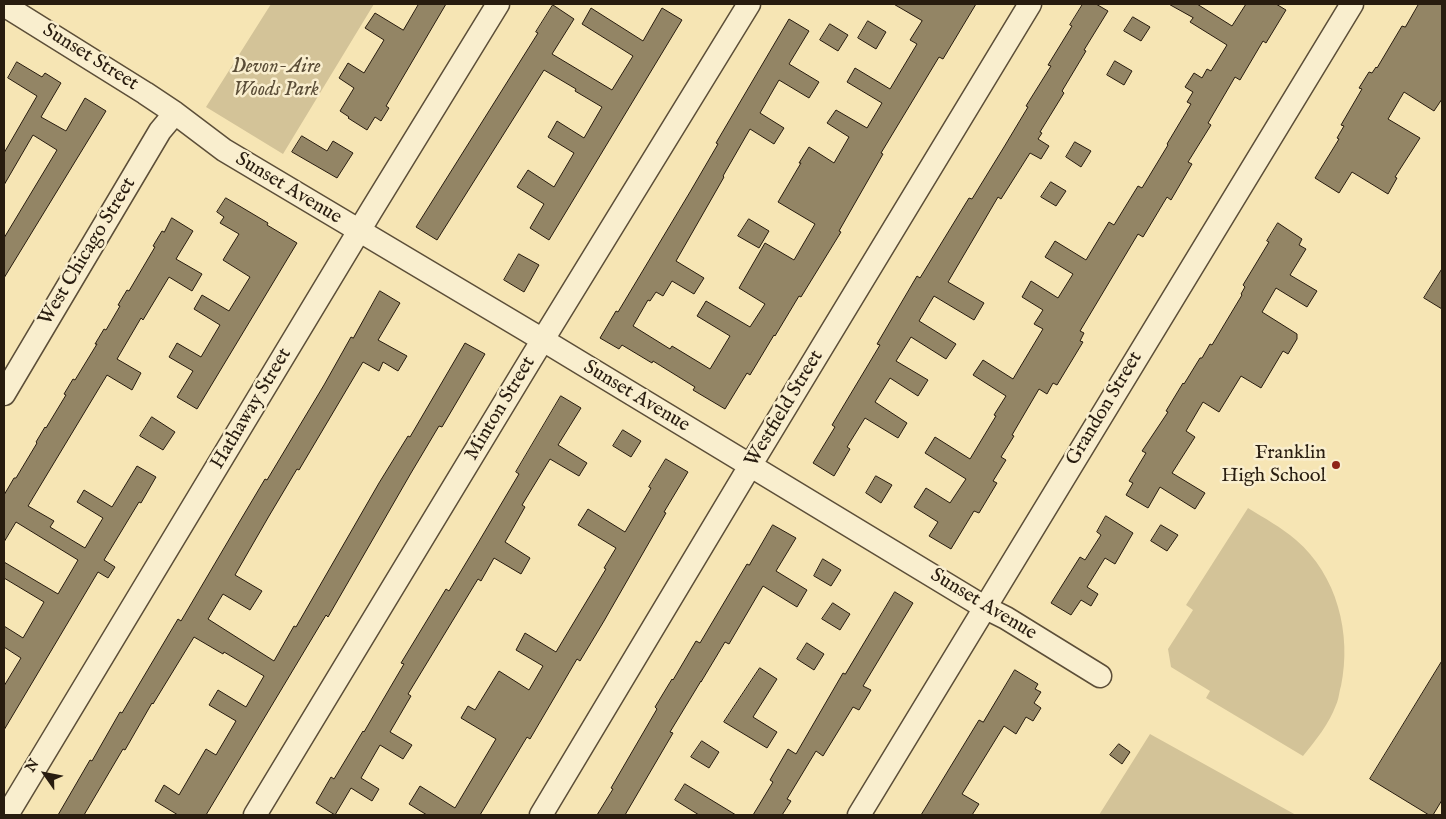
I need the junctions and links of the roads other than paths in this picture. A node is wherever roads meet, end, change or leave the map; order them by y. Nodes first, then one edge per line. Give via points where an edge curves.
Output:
1 (498, 4) edge
2 (749, 4) edge
3 (1030, 4) edge
4 (1352, 4) edge
5 (4, 5) edge
6 (175, 113) junction
7 (359, 231) junction
8 (543, 340) junction
9 (4, 394) edge
10 (750, 466) junction
11 (984, 607) junction
12 (1100, 676) dead end
13 (7, 815) edge
14 (255, 815) edge
15 (541, 815) edge
16 (859, 815) edge

1 - 7 street, Hathaway Street
2 - 8 street, Minton Street
3 - 10 street, Westfield Street
4 - 11 street, Grandon Street
5 - 6 street, Sunset Street
6 - 7 street, Sunset Avenue via 224,150
6 - 9 street, West Chicago Street via 160,131
7 - 8 street, Sunset Avenue
7 - 13 street, Hathaway Street
8 - 10 street, Sunset Avenue
8 - 14 street, Minton Street
10 - 11 street, Sunset Avenue
10 - 15 street, Westfield Street
11 - 12 street, Sunset Avenue
11 - 16 street, Grandon Street

